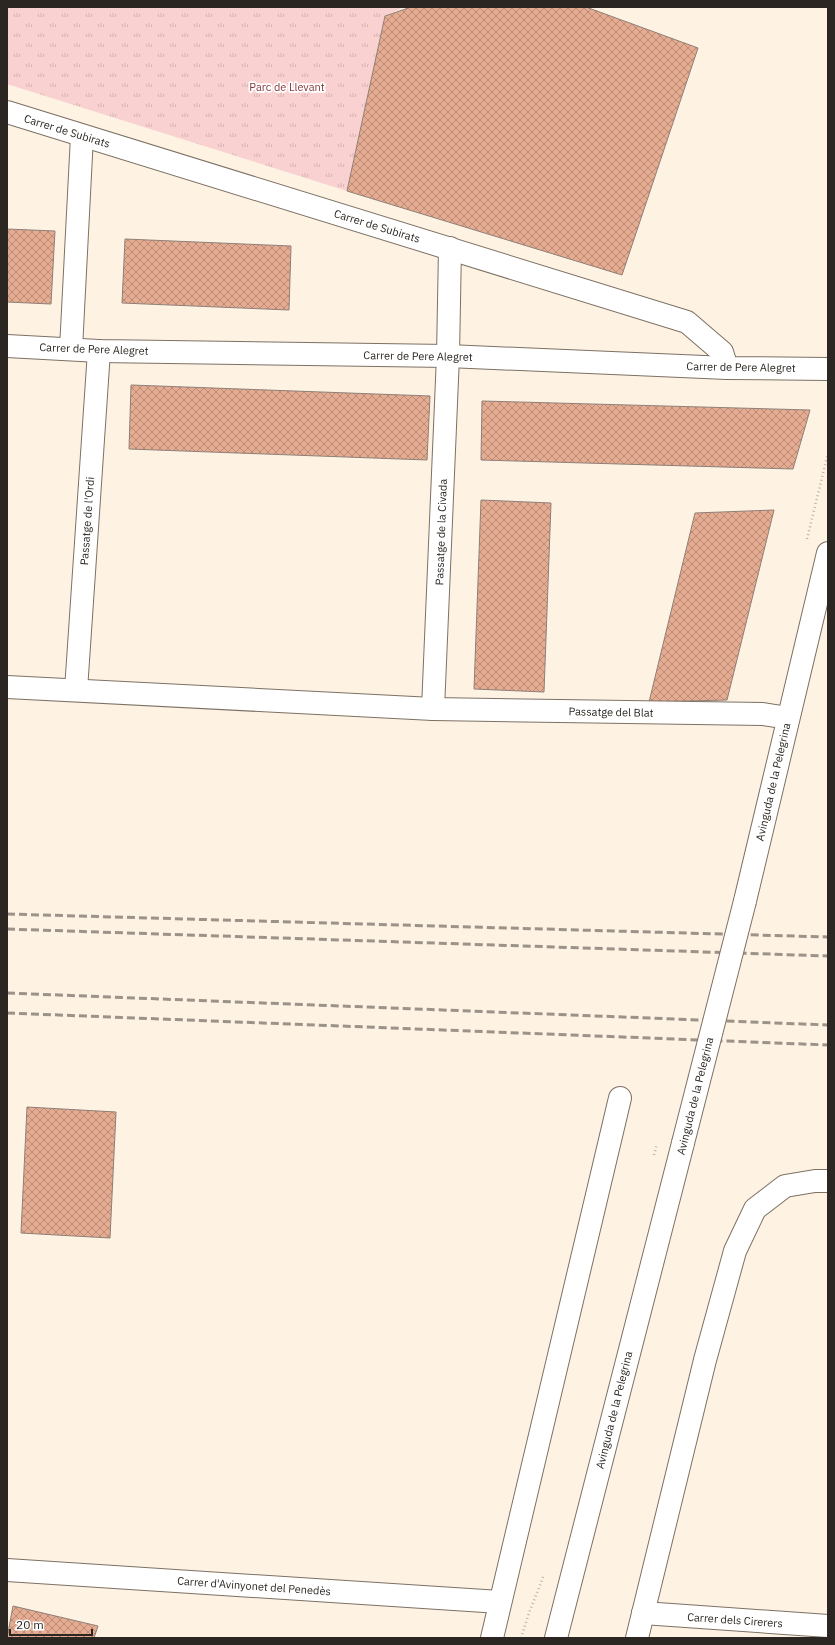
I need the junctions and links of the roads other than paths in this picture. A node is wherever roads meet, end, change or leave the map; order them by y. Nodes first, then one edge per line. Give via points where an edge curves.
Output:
1 (7, 112) edge
2 (82, 136) junction
3 (450, 248) junction
4 (7, 346) edge
5 (71, 349) junction
6 (99, 351) junction
7 (448, 356) junction
8 (727, 368) junction
9 (828, 369) edge
10 (828, 553) edge
11 (7, 687) edge
12 (76, 690) junction
13 (433, 709) junction
14 (788, 718) junction
15 (620, 1098) dead end
16 (828, 1182) edge
17 (7, 1570) edge
18 (500, 1602) junction
19 (643, 1613) junction
20 (828, 1626) edge
21 (492, 1638) edge
22 (556, 1638) edge
23 (637, 1638) edge

1 - 2 street, Carrer de Subirats
2 - 3 street, Carrer de Subirats
2 - 5 street
3 - 7 street, Passatge de la Civada
3 - 8 street, Carrer de Subirats via 687,322 722,352
4 - 5 street, Carrer de Pere Alegret
5 - 6 street, Carrer de Pere Alegret
6 - 7 street, Carrer de Pere Alegret
6 - 12 street, Passatge de l'Ordi
7 - 8 street, Carrer de Pere Alegret
7 - 13 street, Passatge de la Civada
8 - 9 street, Carrer de Pere Alegret
10 - 14 street, Avinguda de la Pelegrina
11 - 12 street, Passatge del Blat
12 - 13 street, Passatge del Blat
13 - 14 street, Passatge del Blat via 763,714
14 - 22 street, Avinguda de la Pelegrina, bridge via 745,901
15 - 18 street
16 - 19 street via 815,1181 785,1186 755,1209 733,1258 705,1360
17 - 18 street, Carrer d'Avinyonet del Penedès
18 - 21 street
19 - 20 street, Carrer dels Cirerers
19 - 23 street

